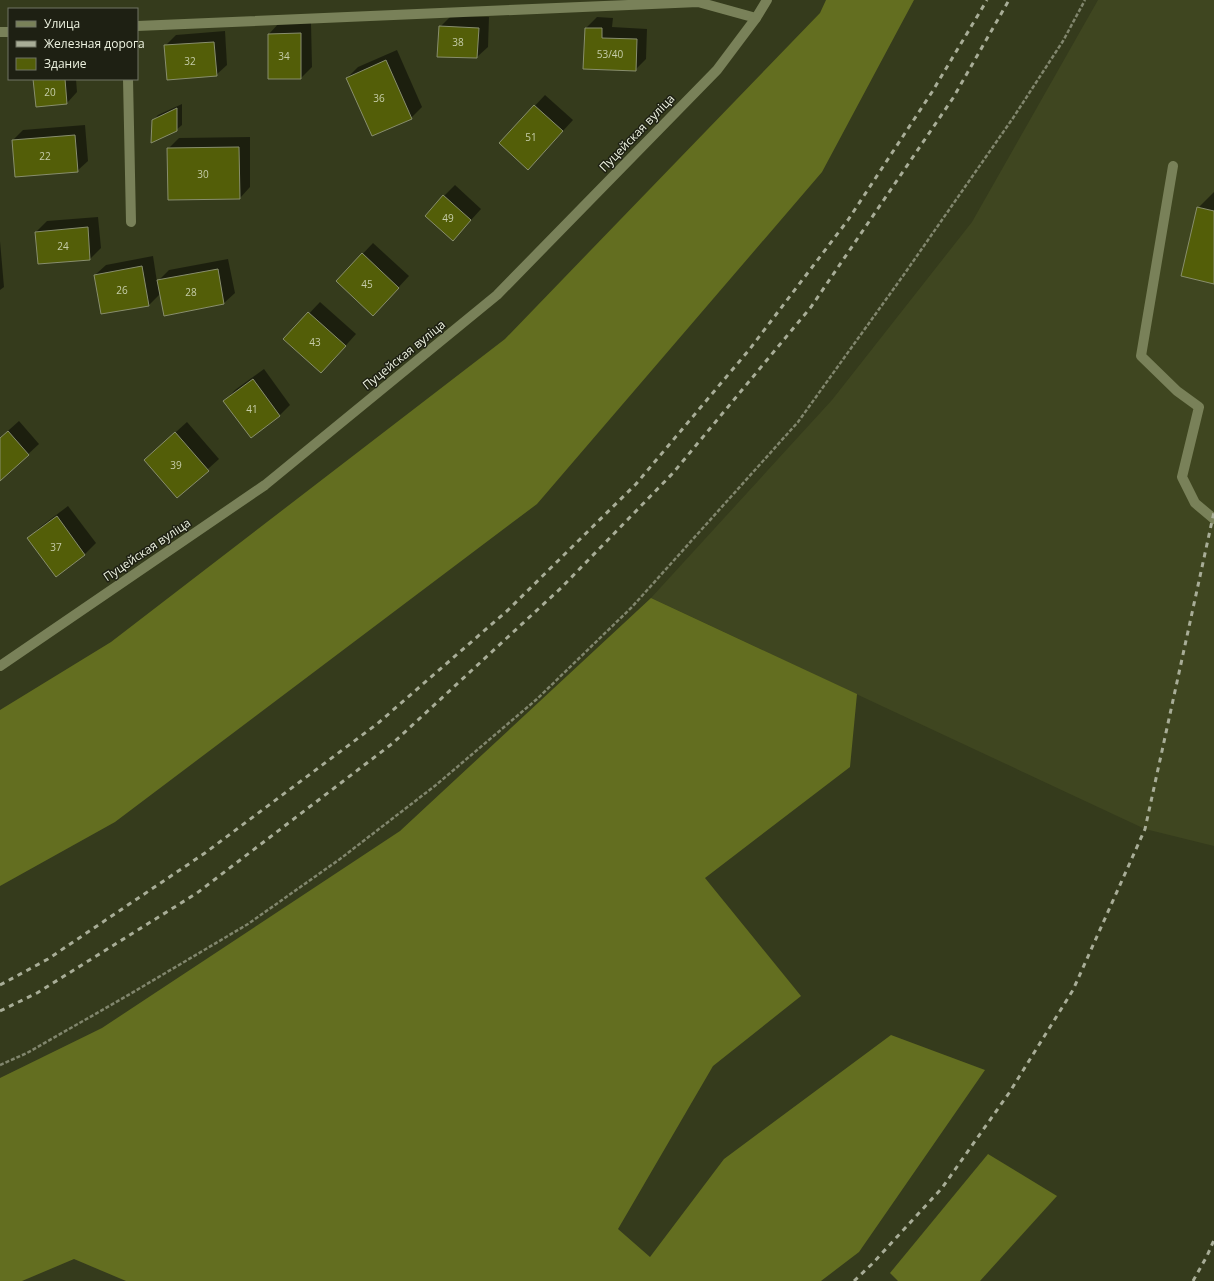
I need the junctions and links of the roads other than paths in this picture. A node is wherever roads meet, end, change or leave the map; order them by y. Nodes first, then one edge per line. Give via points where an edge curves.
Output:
1 (767, 0) edge
2 (756, 18) junction
3 (138, 26) edge
4 (128, 80) edge
5 (1173, 166) dead end
6 (131, 222) dead end
7 (1214, 519) edge
8 (0, 666) edge

1 - 2 street, Пуцейская вуліца
2 - 3 street via 698,2
2 - 8 street, Пуцейская вуліца via 717,70 497,295 265,485
4 - 6 street
5 - 7 street via 1141,356 1177,391 1198,407 1182,477 1195,503

